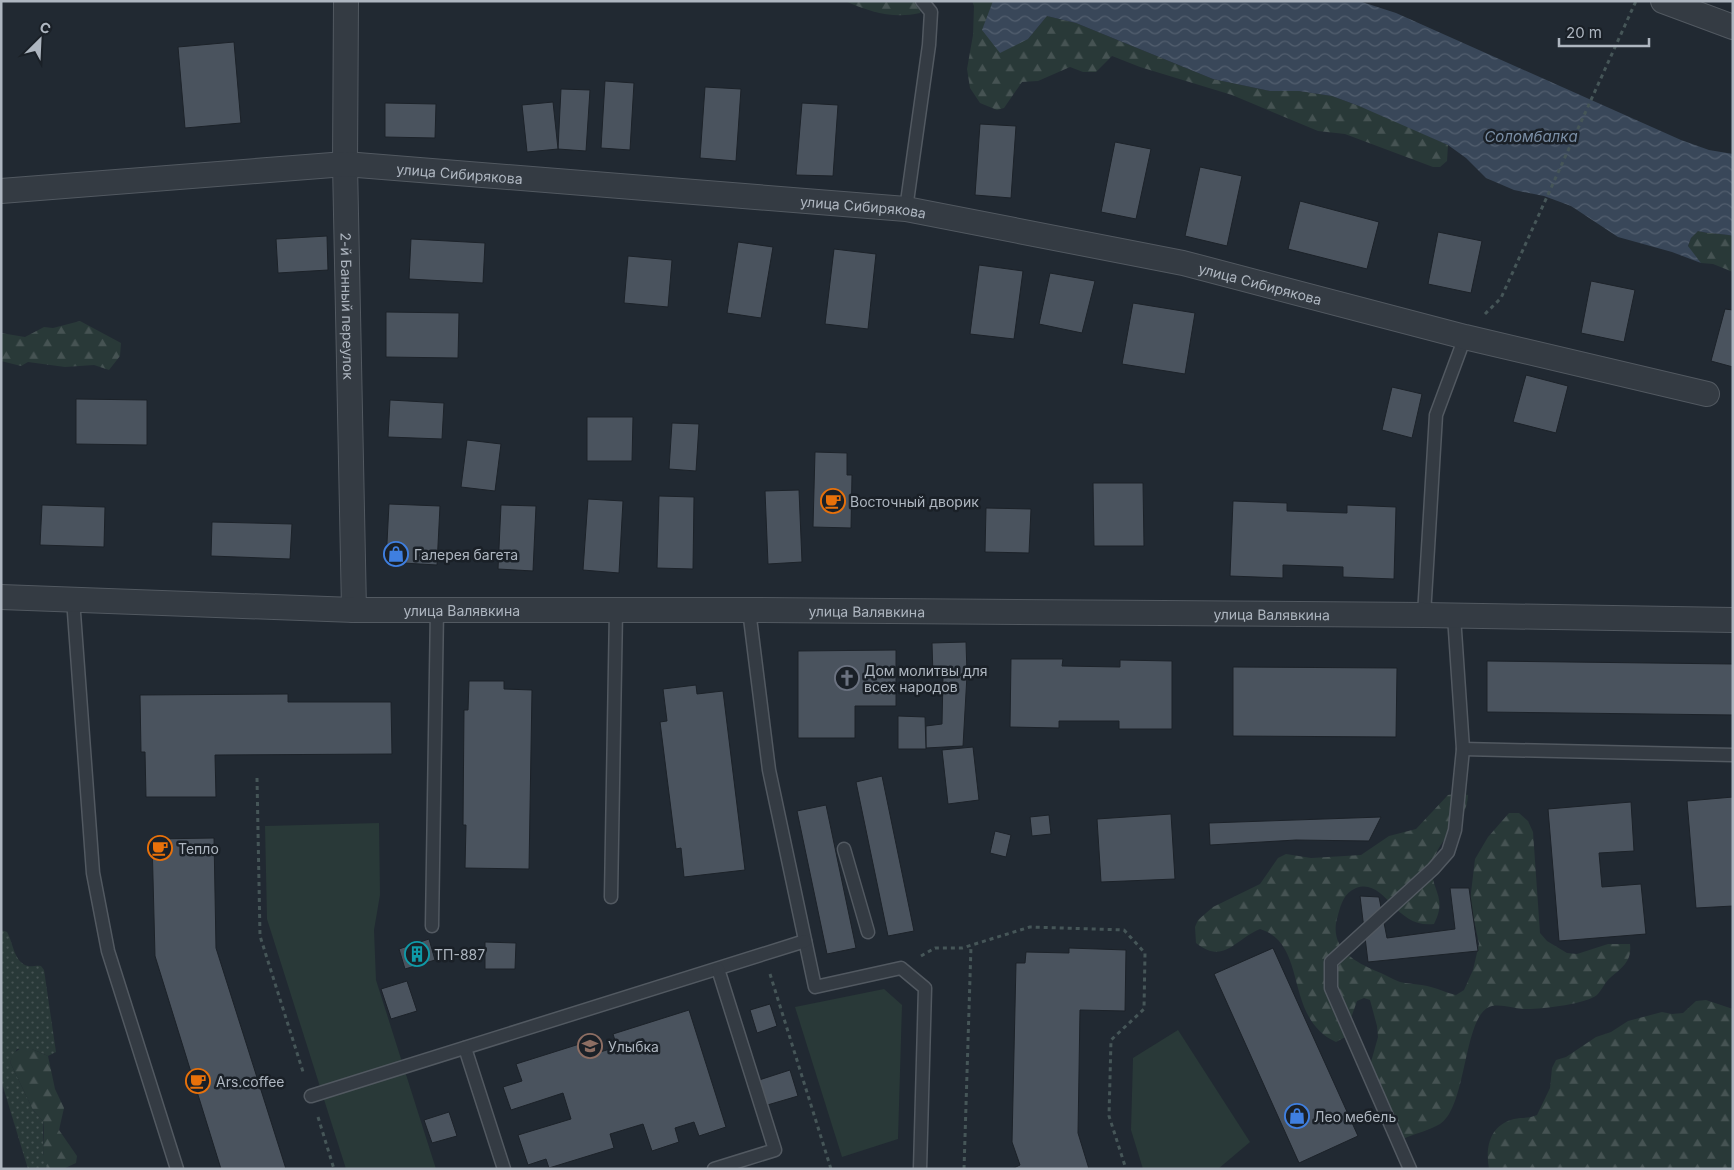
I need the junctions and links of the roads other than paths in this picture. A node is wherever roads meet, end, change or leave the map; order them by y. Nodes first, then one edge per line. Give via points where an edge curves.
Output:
1 (346, 1) edge
2 (922, 1) edge
3 (1663, 1) edge
4 (1733, 27) edge
5 (345, 164) junction
6 (1, 191) edge
7 (906, 209) junction
8 (1464, 337) junction
9 (1706, 394) dead end
10 (1, 597) edge
11 (73, 599) junction
12 (437, 609) junction
13 (354, 610) junction
14 (616, 610) junction
15 (749, 610) junction
16 (1424, 615) junction
17 (1454, 616) junction
18 (1733, 620) edge
19 (1463, 749) junction
20 (1733, 755) edge
21 (844, 849) dead end
22 (611, 897) dead end
23 (432, 926) dead end
24 (868, 932) dead end
25 (805, 941) junction
26 (718, 969) junction
27 (465, 1048) junction
28 (311, 1096) road end
29 (177, 1169) edge
30 (504, 1169) edge
31 (714, 1169) edge
32 (920, 1169) edge
33 (1410, 1169) edge

1 - 5 street, 2-й Банный переулок
2 - 7 lane via 931,12 929,45
3 - 4 street
5 - 6 street, улица Сибирякова
5 - 7 street, улица Сибирякова
5 - 13 street, 2-й Банный переулок
7 - 8 street, улица Сибирякова via 1183,263
8 - 9 street, улица Сибирякова
8 - 16 lane via 1436,415
10 - 11 street, улица Валявкина
11 - 13 street, улица Валявкина
11 - 29 lane via 93,873 108,951
12 - 13 street, улица Валявкина
12 - 14 street, улица Валявкина
12 - 23 lane
14 - 15 street, улица Валявкина
14 - 22 lane
15 - 16 street, улица Валявкина
15 - 25 lane via 769,770
16 - 17 street, улица Валявкина
17 - 18 street, улица Валявкина
17 - 19 lane
19 - 20 lane
19 - 33 lane via 1456,830 1448,852 1434,869 1331,962 1331,988
21 - 24 lane
25 - 26 lane
25 - 32 lane via 815,987 901,968 925,988
26 - 27 lane
26 - 31 lane via 775,1150
27 - 28 lane
27 - 30 lane

